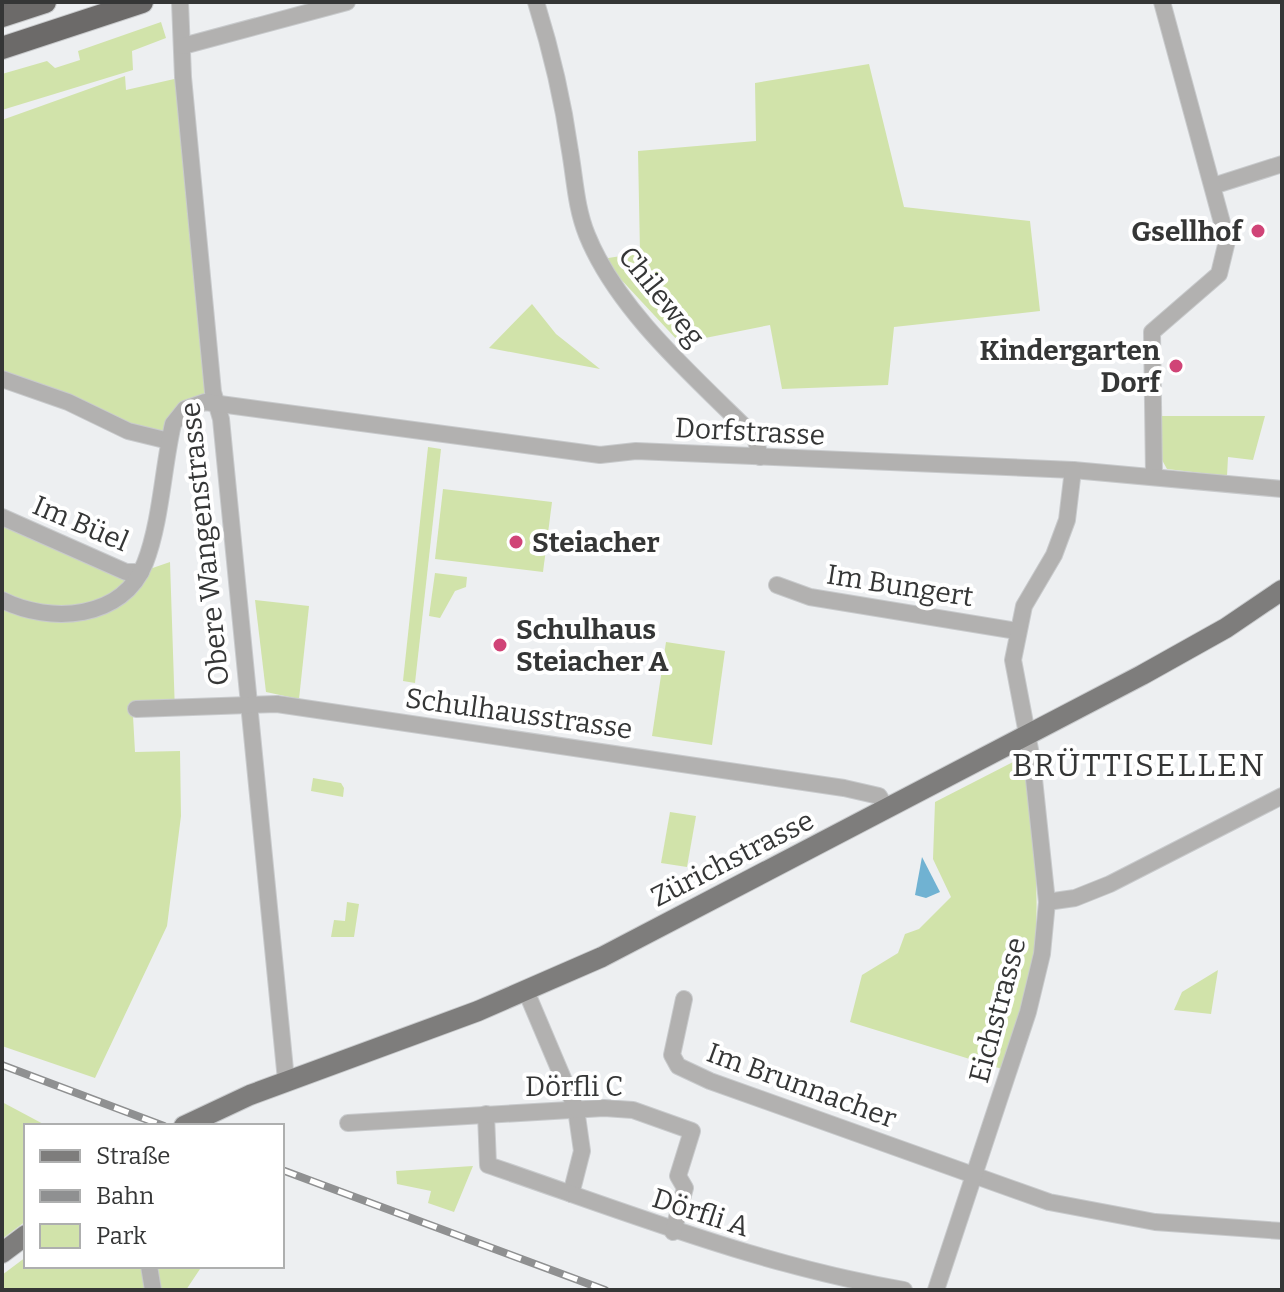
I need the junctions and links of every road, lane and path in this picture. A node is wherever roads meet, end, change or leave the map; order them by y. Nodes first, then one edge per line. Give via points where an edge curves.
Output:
1 (45, 2) edge
2 (142, 2) edge
3 (180, 2) edge
4 (347, 2) edge
5 (536, 2) edge
6 (1162, 2) edge
7 (2, 16) edge
8 (183, 46) junction
9 (2, 48) edge
10 (1282, 164) edge
11 (1213, 186) junction
12 (2, 379) edge
13 (218, 404) junction
14 (169, 441) junction
15 (760, 457) junction
16 (1073, 470) junction
17 (1154, 475) junction
18 (1282, 489) edge
19 (2, 517) edge
20 (141, 572) junction
21 (777, 585) dead end
22 (1282, 590) edge
23 (2, 600) edge
24 (1017, 631) junction
25 (248, 703) junction
26 (136, 709) dead end
27 (1026, 735) junction
28 (1282, 796) edge
29 (886, 808) junction
30 (1047, 902) junction
31 (526, 991) junction
32 (684, 999) dead end
33 (286, 1080) junction
34 (576, 1109) junction
35 (486, 1114) junction
36 (348, 1123) dead end
37 (188, 1124) edge
38 (974, 1176) junction
39 (571, 1194) junction
40 (1282, 1231) edge
41 (673, 1232) junction
42 (24, 1236) edge
43 (2, 1253) edge
44 (149, 1268) edge
45 (153, 1290) edge
46 (904, 1290) edge
47 (936, 1290) edge

1 - 7 highway
2 - 9 highway
3 - 8 street, Obere Wangenstrasse
4 - 8 street
5 - 15 street, Chileweg via 563,113 579,211 595,252 625,299 755,437
6 - 11 street
8 - 13 street, Obere Wangenstrasse
10 - 11 street
11 - 17 street via 1227,241 1222,267 1152,332
12 - 14 street via 128,431
13 - 14 street via 202,402 185,409 173,424
13 - 15 street, Dorfstrasse via 600,455 636,451
13 - 25 street, Obere Wangenstrasse
14 - 20 street
15 - 16 street, Dorfstrasse
16 - 17 street, Dorfstrasse
16 - 24 street, Eichstrasse via 1067,520
17 - 18 street, Dorfstrasse
19 - 20 street, Im Büel via 126,572
20 - 23 street via 111,602 92,611 44,614
21 - 24 street, Im Bungert via 810,597
22 - 27 main road, Zürichstrasse via 1210,637
24 - 27 street, Eichstrasse via 1014,670
25 - 26 street, Schulhausstrasse
25 - 29 street, Schulhausstrasse via 844,788 879,796
25 - 33 street, Obere Wangenstrasse
27 - 29 main road, Zürichstrasse
27 - 30 street, Eichstrasse
28 - 30 street via 1110,884
29 - 31 main road, Zürichstrasse via 768,873
30 - 38 street, Eichstrasse via 1034,991
31 - 33 main road, Zürichstrasse
31 - 34 street
32 - 38 street, Im Brunnacher via 672,1055 678,1066
33 - 37 main road, Zürichstrasse
34 - 35 street, Dörfli C
34 - 39 street via 582,1151
34 - 41 street, Dörfli C via 633,1110 692,1131 678,1176 685,1188
35 - 36 street, Dörfli C
35 - 39 street, Dörfli A via 488,1165
38 - 40 street, Im Brunnacher via 1049,1202 1148,1221
38 - 47 street, Eichstrasse
39 - 41 street, Dörfli A
41 - 46 street, Dörfli A via 780,1264
42 - 43 main road
44 - 45 street

